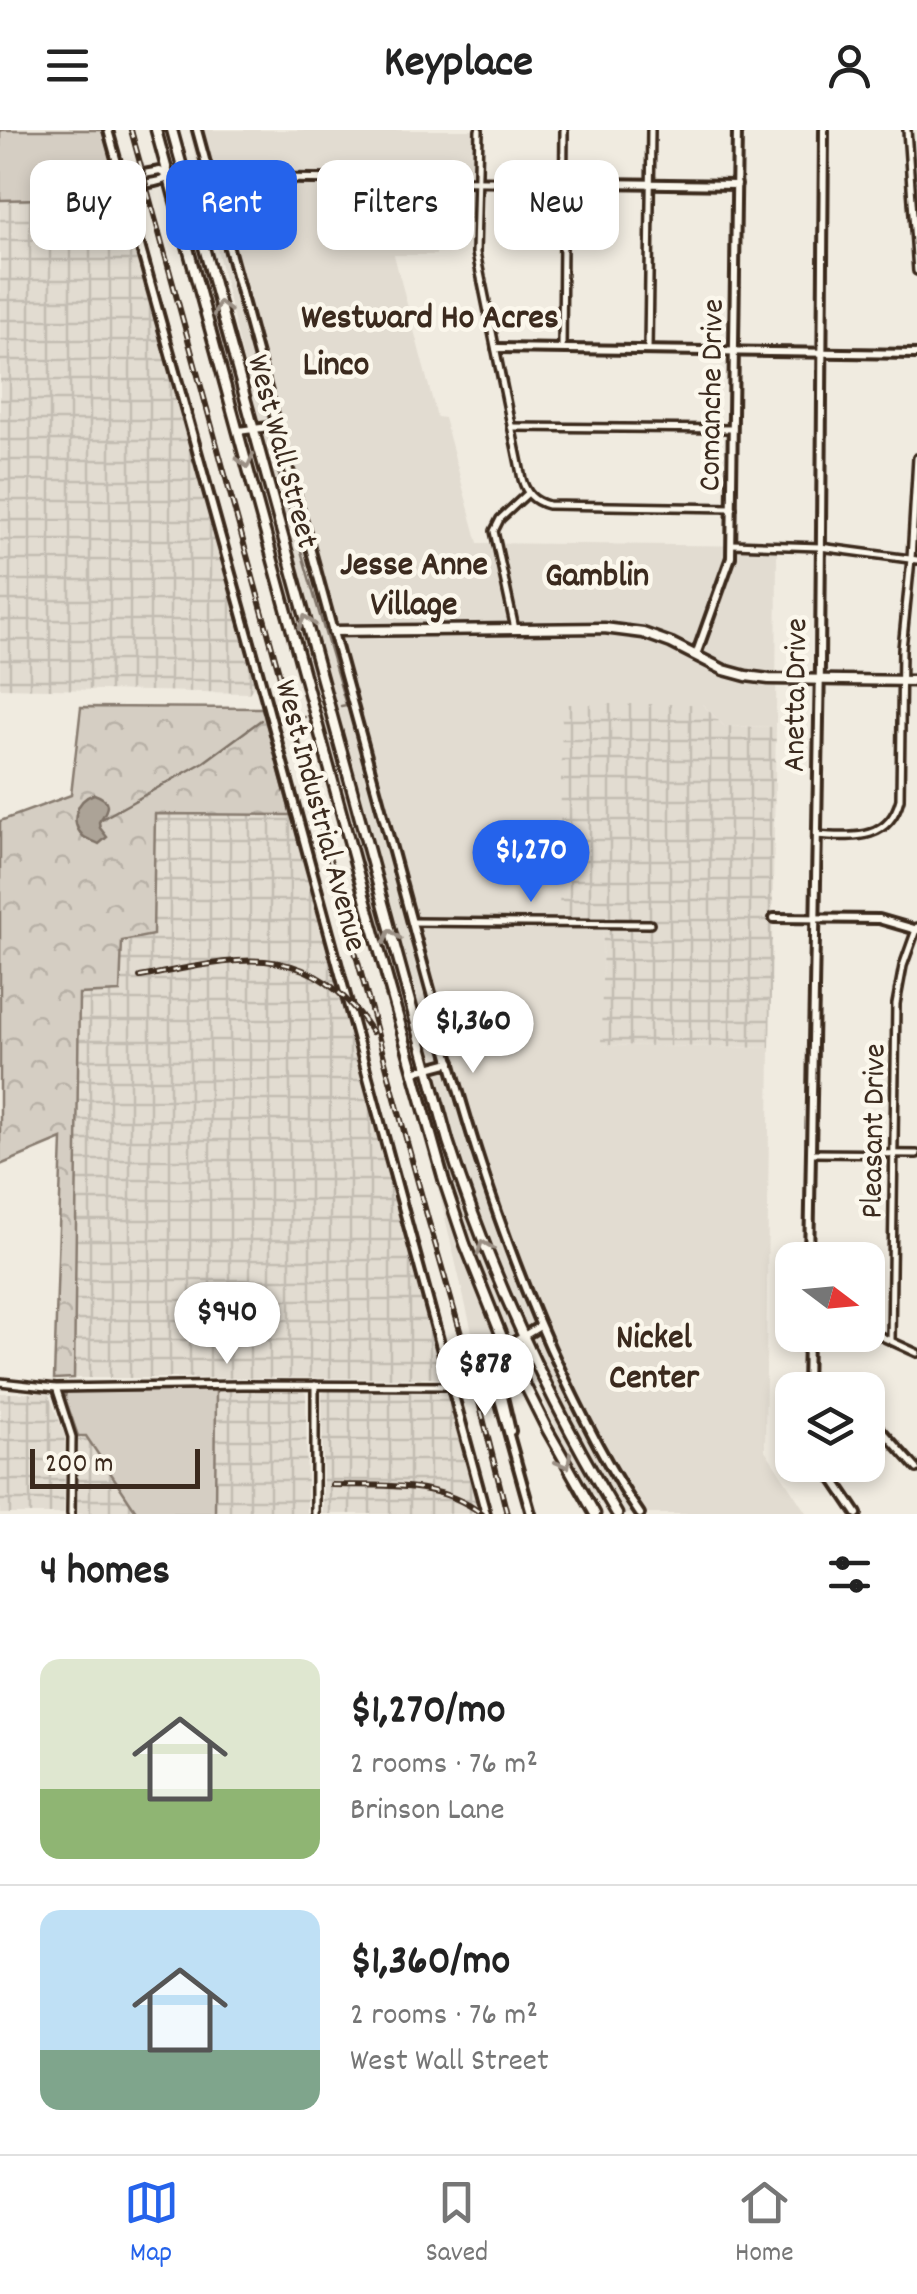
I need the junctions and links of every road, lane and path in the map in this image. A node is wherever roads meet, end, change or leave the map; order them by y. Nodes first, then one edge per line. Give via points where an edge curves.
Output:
1 (108, 130) edge
2 (156, 130) edge
3 (172, 130) edge
4 (197, 130) edge
5 (479, 130) edge
6 (564, 130) edge
7 (651, 130) edge
8 (737, 130) edge
9 (824, 130) edge
10 (907, 130) edge
11 (116, 160) edge
12 (180, 160) edge
13 (205, 160) edge
14 (564, 160) edge
15 (166, 166) edge
16 (297, 179) edge
17 (477, 182) junction
18 (494, 182) edge
19 (619, 184) edge
20 (650, 184) junction
21 (736, 185) junction
22 (141, 250) edge
23 (189, 250) edge
24 (205, 250) edge
25 (229, 250) edge
26 (563, 250) edge
27 (917, 271) edge
28 (496, 348) junction
29 (562, 349) junction
30 (648, 350) junction
31 (734, 351) junction
32 (822, 352) junction
33 (917, 354) edge
34 (277, 426) junction
35 (512, 427) junction
36 (254, 429) junction
37 (733, 429) junction
38 (238, 430) junction
39 (917, 458) edge
40 (528, 493) junction
41 (732, 508) junction
42 (732, 544) junction
43 (820, 546) junction
44 (914, 560) edge
45 (515, 629) junction
46 (333, 631) junction
47 (696, 656) junction
48 (819, 680) junction
49 (900, 681) junction
50 (917, 681) edge
51 (816, 835) junction
52 (774, 918) dead end
53 (814, 918) junction
54 (412, 922) junction
55 (650, 924) dead end
56 (917, 929) edge
57 (451, 1062) junction
58 (427, 1068) junction
59 (413, 1072) junction
60 (810, 1153) junction
61 (893, 1154) junction
62 (917, 1154) edge
63 (809, 1242) edge
64 (540, 1326) junction
65 (522, 1336) junction
66 (885, 1338) edge
67 (890, 1340) junction
68 (506, 1346) junction
69 (917, 1353) edge
70 (486, 1356) junction
71 (490, 1366) junction
72 (448, 1370) junction
73 (0, 1382) edge
74 (315, 1385) junction
75 (452, 1386) junction
76 (56, 1388) junction
77 (885, 1433) edge
78 (917, 1469) edge
79 (835, 1482) edge
80 (71, 1514) edge
81 (315, 1514) edge
82 (486, 1514) edge
83 (532, 1514) edge
84 (595, 1514) edge
85 (617, 1514) edge
86 (640, 1514) edge
87 (857, 1514) edge

1 - 11 street, West Industrial Avenue
2 - 15 main road, West Wall Street
3 - 12 main road, West Wall Street
4 - 13 street, West Wall Street
5 - 17 street
6 - 14 street
7 - 20 street
8 - 21 street, Comanche Drive
9 - 32 street, Anetta Drive
10 - 27 street
16 - 17 street
17 - 18 street
17 - 28 street via 476,253
19 - 20 street
20 - 21 street
20 - 30 street
21 - 31 street, Comanche Drive
22 - 72 street, West Industrial Avenue
23 - 38 main road, West Wall Street
36 -> 24 main road, West Wall Street
25 - 34 street, West Wall Street
26 - 29 street
28 - 29 street
28 - 35 street
29 - 30 street
30 - 31 street
31 - 32 street
31 - 37 street, Comanche Drive
32 - 33 street
32 - 43 street, Anetta Drive
34 - 36 street
34 - 46 street, West Wall Street
35 - 37 street
35 - 40 street
36 - 38 street
58 -> 36 main road, West Wall Street
37 - 41 street, Comanche Drive
38 -> 59 main road, West Wall Street
39 - 44 street
40 - 41 street via 548,505
40 - 45 street via 494,531
41 - 42 street, Comanche Drive
42 - 43 street
42 - 47 street, Comanche Drive
43 - 44 street
43 - 48 street, Anetta Drive
44 - 49 street
45 - 46 main road
45 - 47 main road via 624,630
46 - 54 street, West Wall Street
47 - 48 main road via 746,676
48 - 49 main road
48 - 51 street, Anetta Drive
49 - 50 main road
49 - 51 street via 896,813 878,832
51 - 53 street, Anetta Drive
52 - 53 street
53 - 56 street via 879,919
53 - 60 street, Anetta Drive
54 - 55 street
54 - 57 street, West Wall Street
56 - 61 street, Pleasant Drive via 897,998
57 - 58 street
57 - 64 street, West Wall Street via 493,1206
58 - 59 street
65 -> 58 main road, West Wall Street via 468,1203
59 - 68 main road, West Wall Street via 464,1244
60 - 61 street
60 - 63 street, Anetta Drive
61 - 62 street
61 - 67 street, Pleasant Drive
64 - 65 street
64 - 86 street, West Wall Street
65 - 68 street
65 - 85 main road, West Wall Street
66 - 67 street
67 - 69 street
68 - 70 street
68 - 71 street via 505,1359
68 -> 84 main road, West Wall Street
70 - 71 street
70 - 72 street
71 - 72 street
71 - 83 street
72 - 75 street, West Industrial Avenue
73 - 76 street
74 - 75 street
74 - 76 street
74 - 81 street
75 - 82 street, West Industrial Avenue
76 - 80 street via 72,1437
77 - 78 street
79 - 87 street

